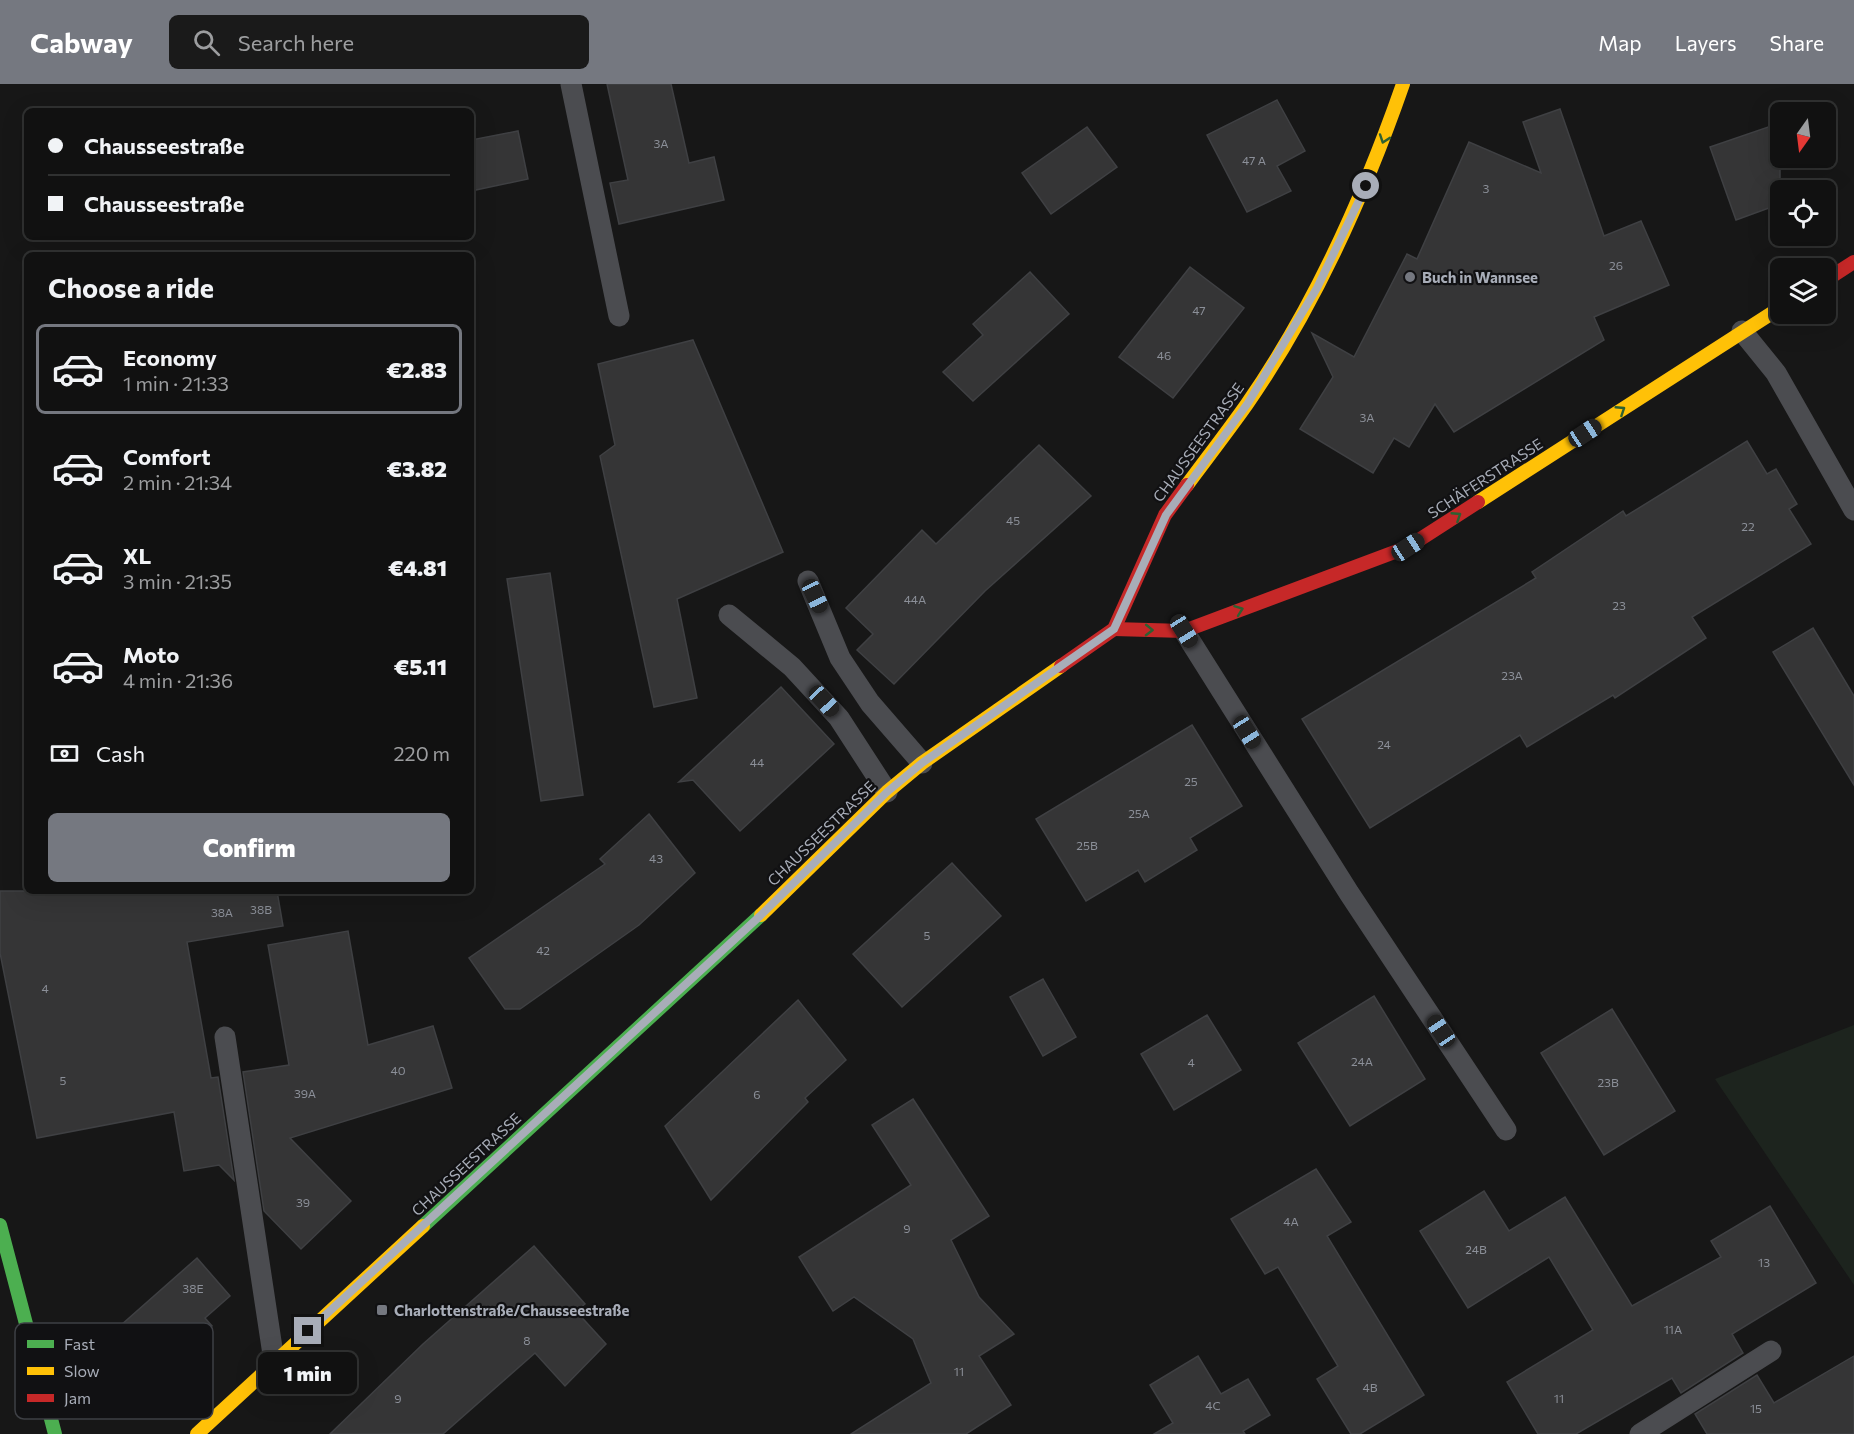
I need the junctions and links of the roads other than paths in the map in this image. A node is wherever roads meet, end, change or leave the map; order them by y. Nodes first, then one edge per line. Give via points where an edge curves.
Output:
1 (571, 84) edge
2 (1403, 84) edge
3 (1854, 262) edge
4 (1836, 274) edge
5 (1770, 314) edge
6 (620, 316) dead end
7 (1742, 331) junction
8 (1854, 510) edge
9 (808, 581) dead end
10 (729, 615) dead end
11 (1114, 629) junction
12 (1184, 631) junction
13 (922, 763) junction
14 (887, 792) junction
15 (225, 1037) dead end
16 (1506, 1130) dead end
17 (0, 1225) edge
18 (26, 1323) edge
19 (1771, 1351) dead end
20 (274, 1361) junction
21 (213, 1418) edge
22 (51, 1419) edge
23 (212, 1419) edge
24 (55, 1434) edge
25 (196, 1434) edge
26 (1640, 1434) edge

1 - 6 lane
2 -> 11 street, CHAUSSEESTRASSE via 1375,165 1317,288 1248,403 1166,515
3 - 4 street
5 - 7 street, SCHÄFERSTRASSE
7 - 8 lane via 1776,373
12 -> 7 street, SCHÄFERSTRASSE via 1408,547
9 - 13 lane via 840,658 870,703
10 - 14 lane via 792,668 839,718
11 -> 12 street, SCHÄFERSTRASSE
11 - 13 street, CHAUSSEESTRASSE
12 - 16 lane via 1349,893
13 - 14 street, CHAUSSEESTRASSE
14 - 20 street, CHAUSSEESTRASSE via 760,916
15 - 20 lane
17 - 18 street
19 - 26 lane
20 - 21 street, CHAUSSEESTRASSE
22 - 24 street
23 - 25 street, CHAUSSEESTRASSE

